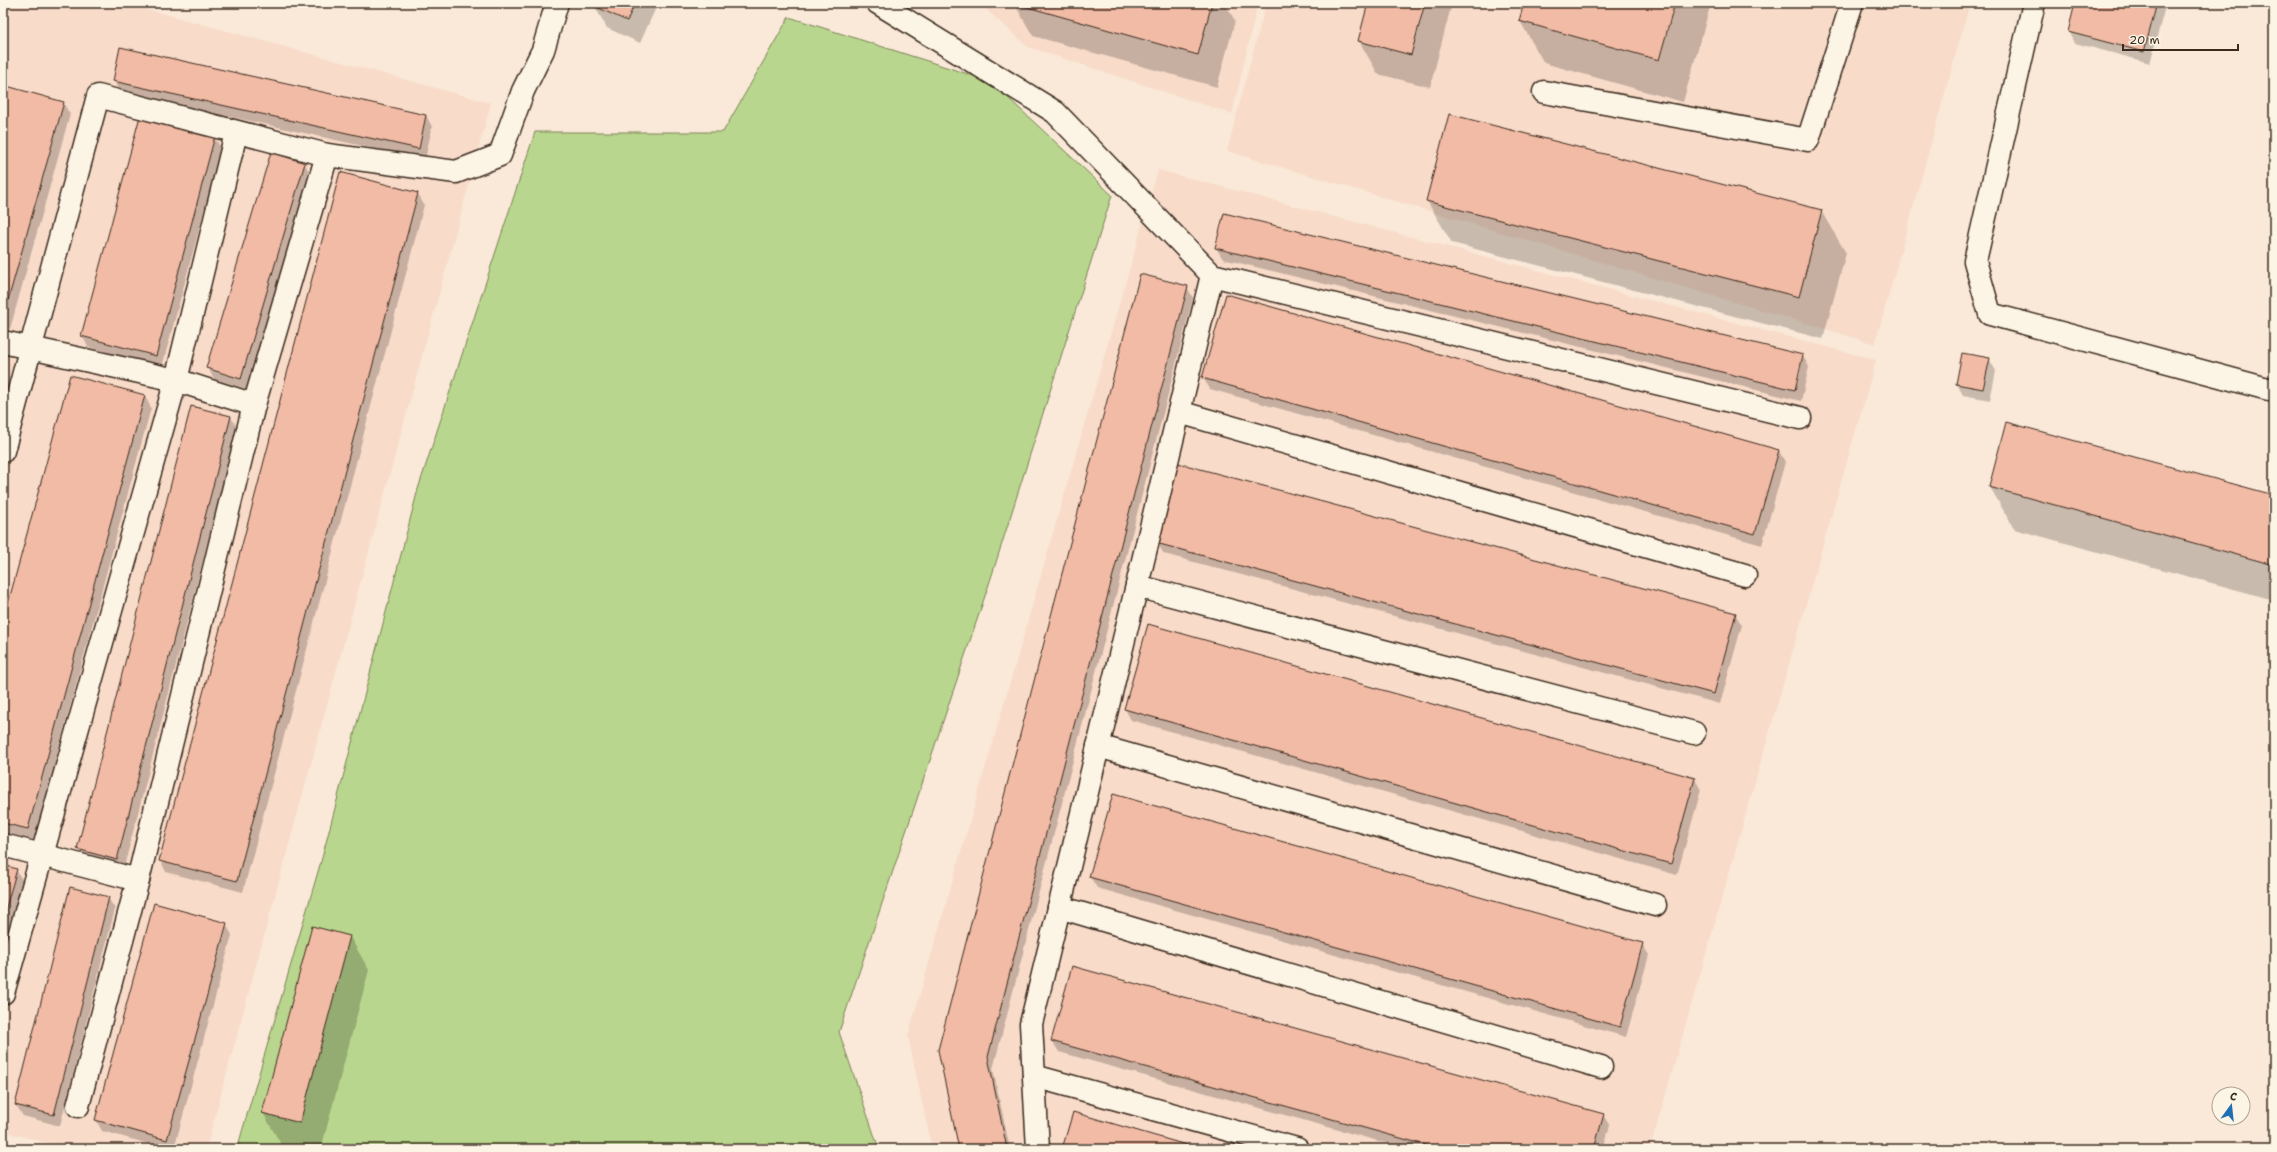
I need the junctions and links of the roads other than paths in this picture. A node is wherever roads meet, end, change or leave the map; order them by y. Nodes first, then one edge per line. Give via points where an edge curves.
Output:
1 (557, 3) edge
2 (878, 3) edge
3 (1852, 3) edge
4 (2034, 3) edge
5 (1544, 92) dead end
6 (236, 133) junction
7 (327, 156) junction
8 (1212, 275) junction
9 (3, 342) edge
10 (30, 349) junction
11 (176, 380) junction
12 (2274, 388) edge
13 (254, 404) junction
14 (1179, 412) junction
15 (1800, 418) dead end
16 (3, 451) edge
17 (1745, 575) dead end
18 (1137, 586) junction
19 (1694, 733) dead end
20 (1098, 746) junction
21 (3, 845) edge
22 (43, 855) junction
23 (138, 880) junction
24 (1655, 905) dead end
25 (1059, 907) junction
26 (3, 993) edge
27 (1601, 1067) dead end
28 (1034, 1076) junction
29 (78, 1106) dead end
30 (1038, 1149) edge
31 (1297, 1149) edge

1 - 7 lane via 543,50 523,91 500,155 456,172
2 - 8 lane via 1055,112
3 - 5 lane via 1808,140
4 - 12 lane via 1975,261 1990,314 2268,389
6 - 7 lane
6 - 10 lane via 98,96
6 - 11 lane
7 - 13 lane
8 - 14 lane
8 - 15 lane
9 - 10 lane
10 - 11 lane
10 - 16 lane
11 - 13 lane
11 - 22 lane
13 - 23 lane
14 - 17 lane
14 - 18 lane
18 - 19 lane
18 - 20 lane
20 - 24 lane
20 - 25 lane
21 - 22 lane
22 - 23 lane
22 - 26 lane
23 - 29 lane
25 - 27 lane
25 - 28 lane via 1031,1024
28 - 30 lane
28 - 31 lane

